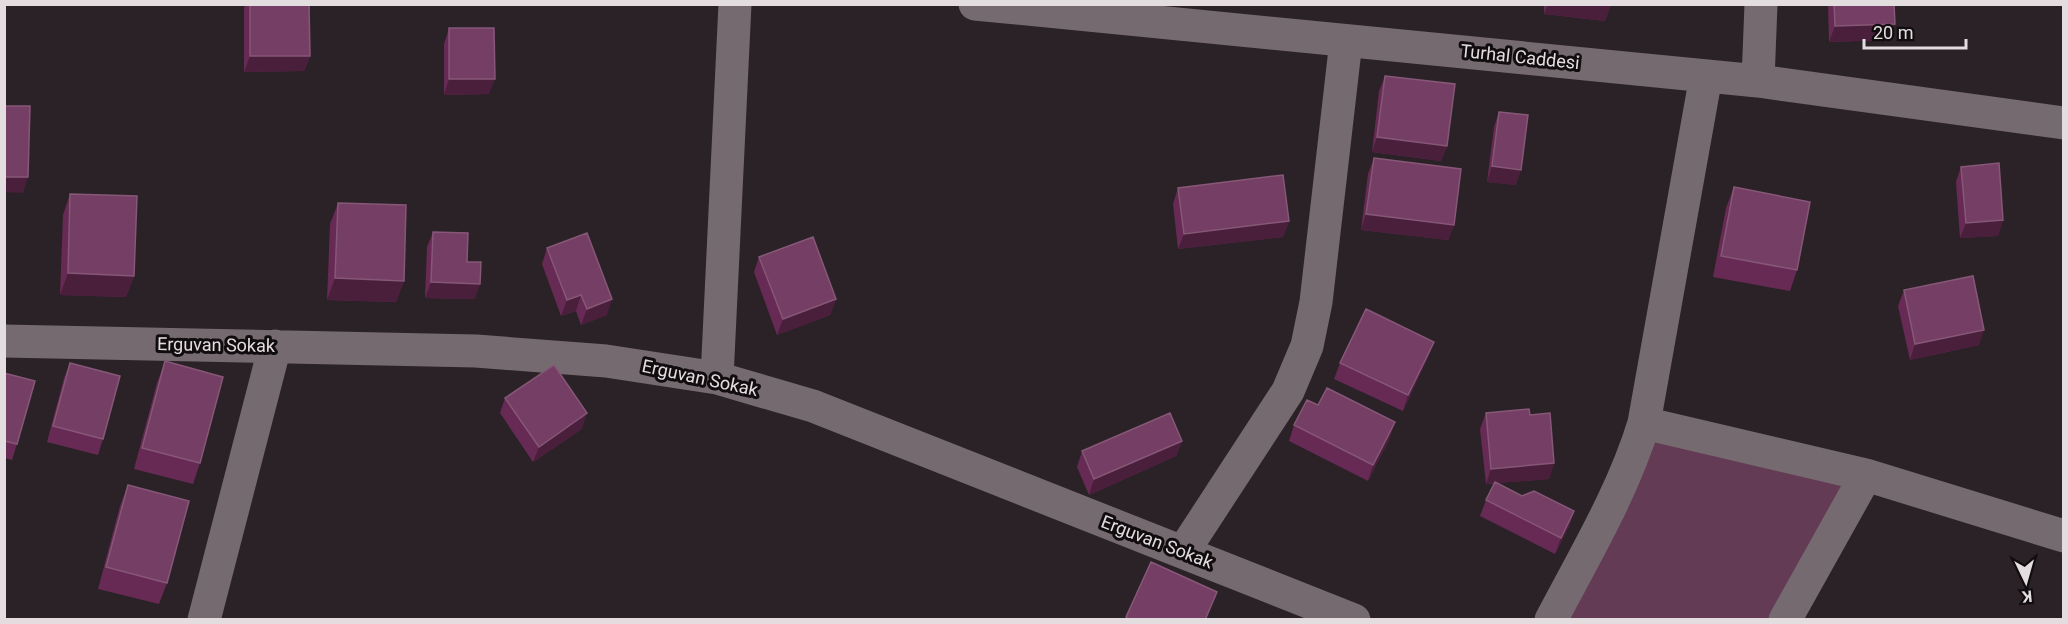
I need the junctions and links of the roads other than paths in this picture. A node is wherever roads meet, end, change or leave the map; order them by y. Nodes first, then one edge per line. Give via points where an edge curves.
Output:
1 (735, 4) edge
2 (1761, 4) edge
3 (987, 5) edge
4 (1139, 13) edge
5 (1346, 41) junction
6 (1706, 76) junction
7 (1758, 81) junction
8 (2064, 123) edge
9 (4, 341) edge
10 (275, 346) junction
11 (717, 378) junction
12 (1644, 423) junction
13 (1866, 476) junction
14 (2064, 536) edge
15 (1183, 552) junction
16 (204, 620) edge
17 (1354, 620) edge
18 (1551, 620) edge
19 (1785, 620) edge

1 - 11 street
2 - 7 street
3 - 4 street, Turhal Caddesi
4 - 5 street, Turhal Caddesi
5 - 6 street, Turhal Caddesi
5 - 15 street via 1316,302 1307,346 1287,391
6 - 7 street, Turhal Caddesi
6 - 12 street
7 - 8 street, Turhal Caddesi
9 - 10 street, Erguvan Sokak
10 - 11 street, Erguvan Sokak via 535,355 654,367
10 - 16 street
11 - 15 street, Erguvan Sokak via 813,406
12 - 13 street
12 - 18 street via 1625,477
13 - 14 street
13 - 19 street
15 - 17 street, Erguvan Sokak

